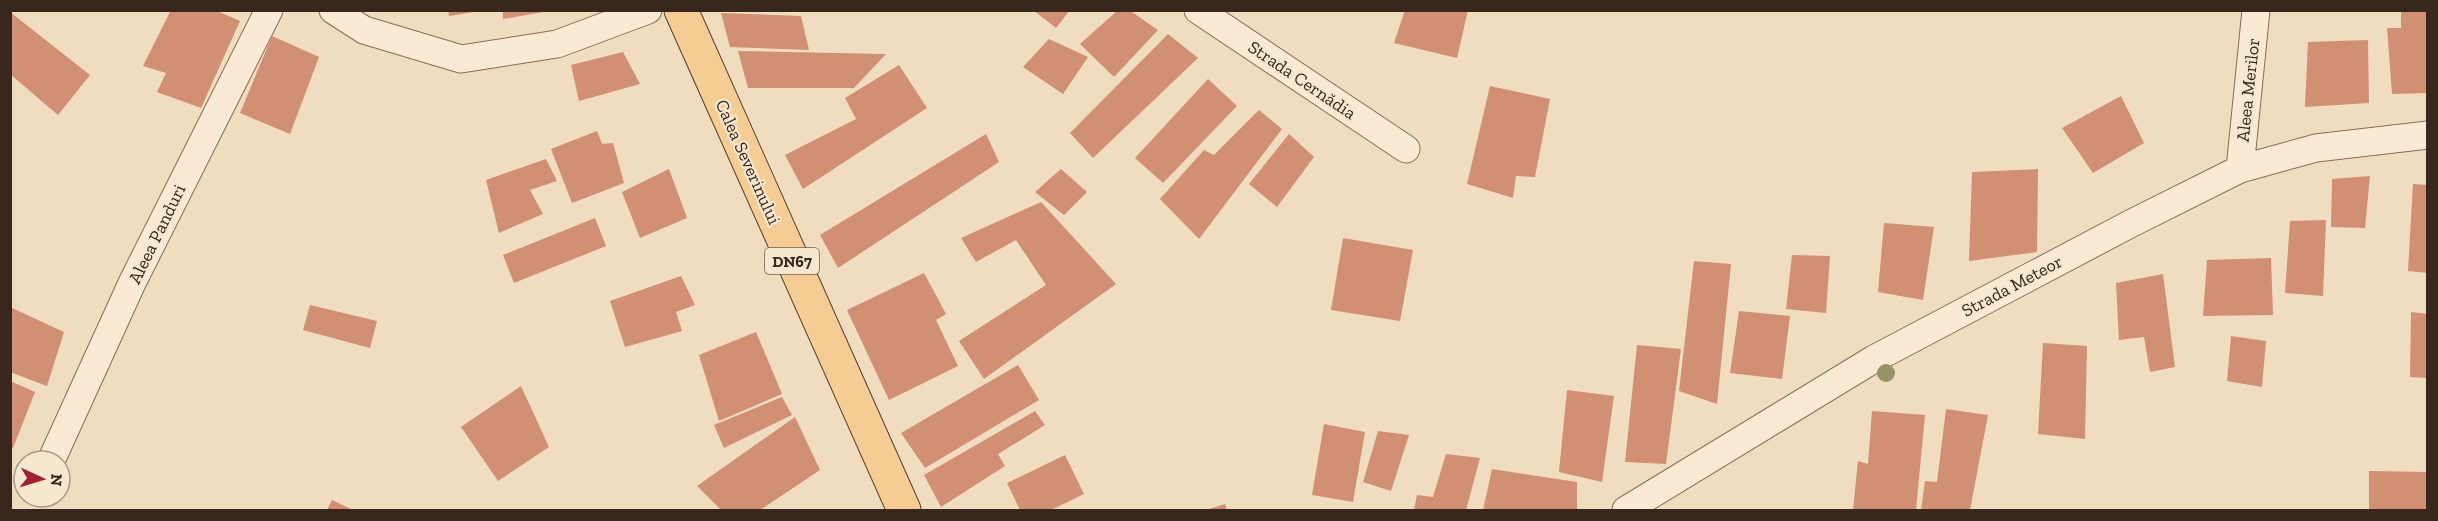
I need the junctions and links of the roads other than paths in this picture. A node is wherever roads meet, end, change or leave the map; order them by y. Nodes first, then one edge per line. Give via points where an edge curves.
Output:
1 (269, 10) edge
2 (333, 10) edge
3 (648, 10) edge
4 (681, 10) edge
5 (1198, 10) edge
6 (2256, 10) edge
7 (2427, 135) edge
8 (1406, 149) dead end
9 (2240, 169) junction
10 (56, 449) edge
11 (903, 510) edge
12 (1626, 510) edge

1 - 10 street, Aleea Panduri via 132,283
2 - 3 street via 364,30 461,59 556,44
4 - 11 main road, Calea Severinului / DN67
5 - 8 street, Strada Cernădia
6 - 9 street, Aleea Merilor
7 - 9 street, Strada Meteor via 2316,148
9 - 12 street, Strada Meteor via 1874,359

